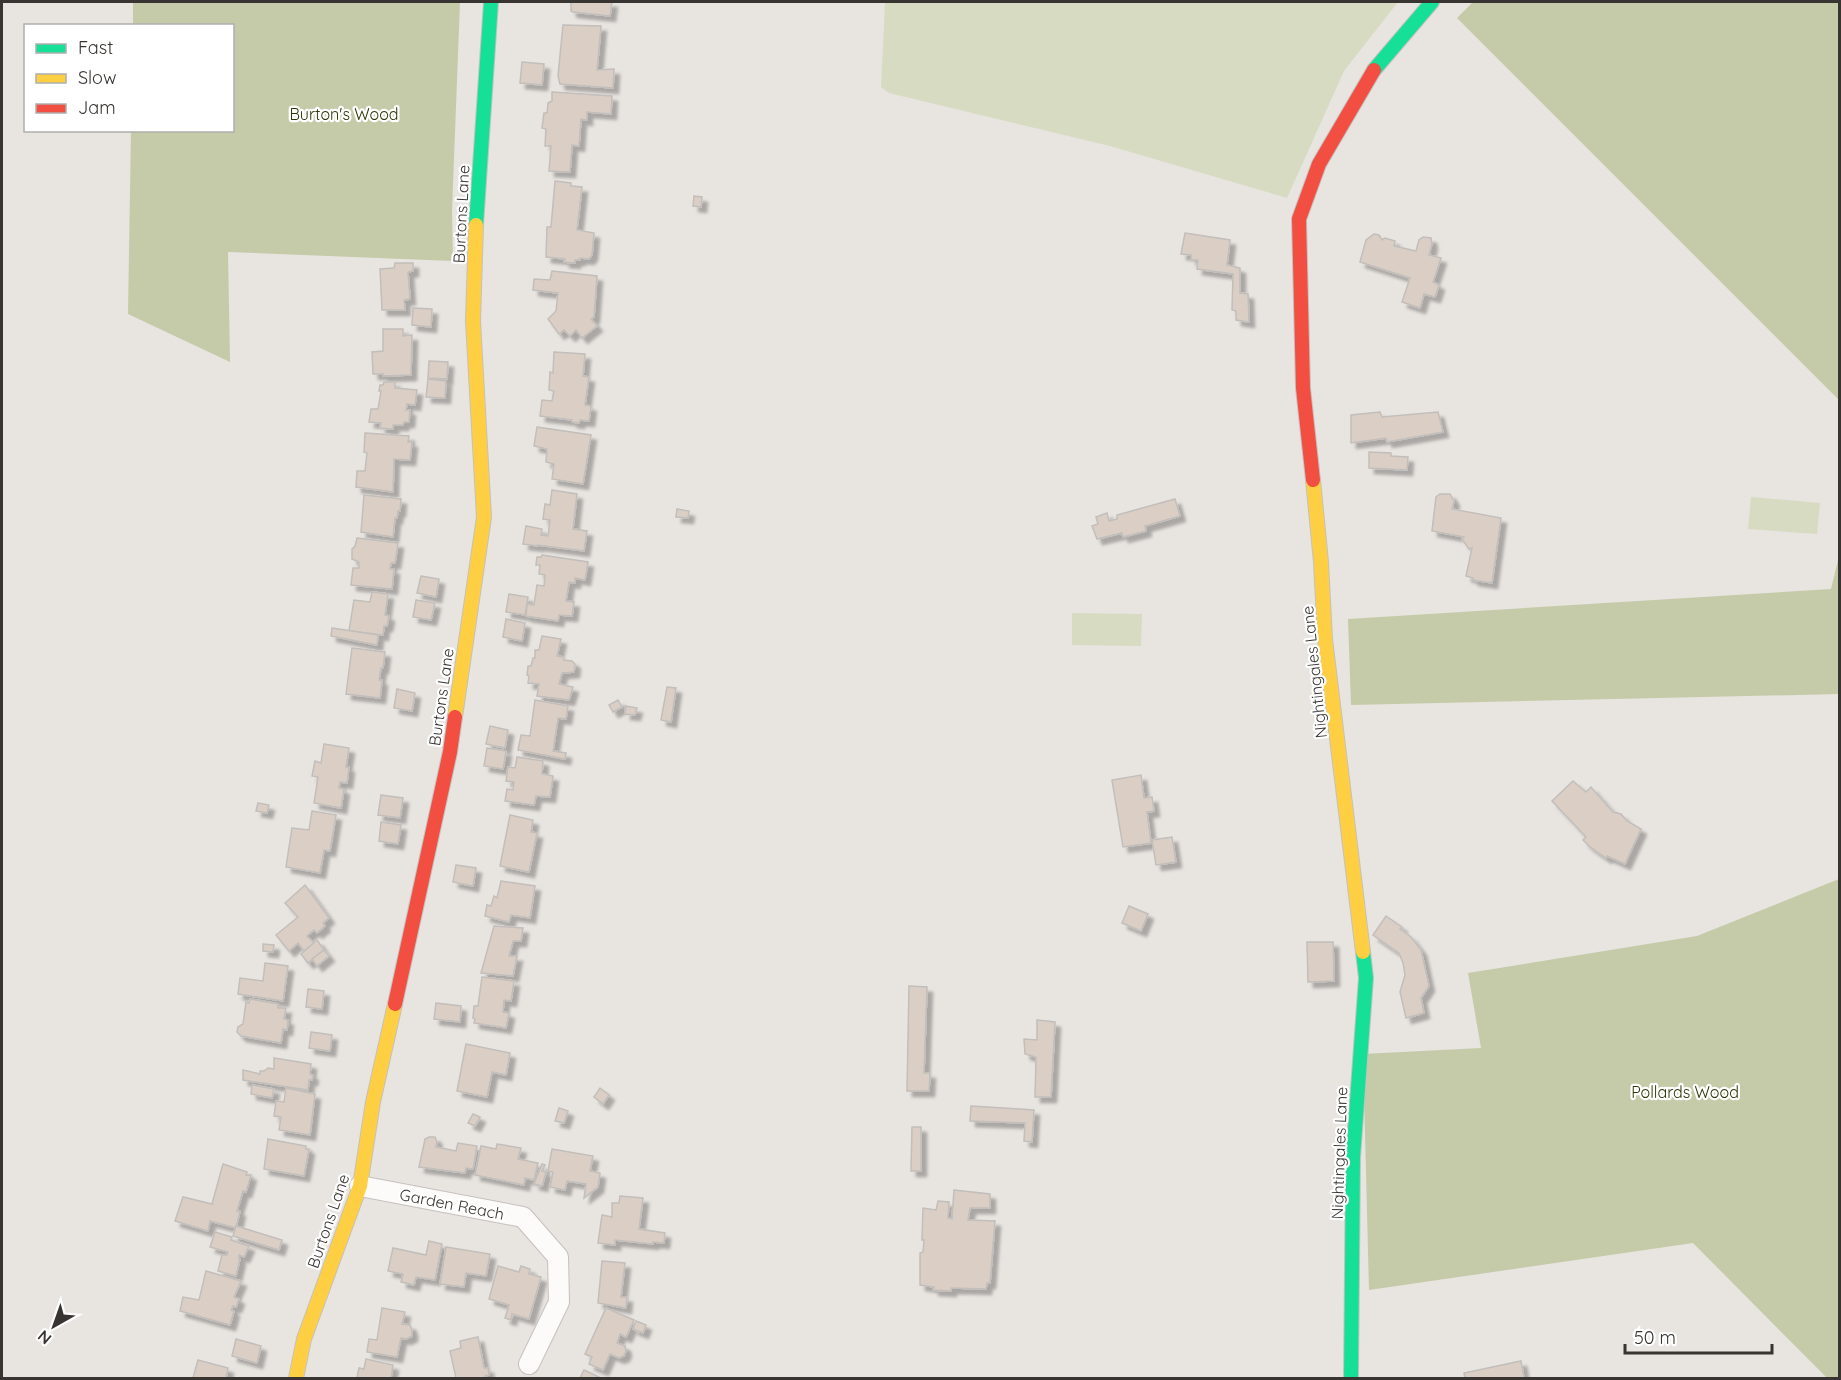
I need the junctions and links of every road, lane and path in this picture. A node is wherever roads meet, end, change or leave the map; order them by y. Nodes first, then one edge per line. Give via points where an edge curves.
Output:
1 (491, 2) edge
2 (1432, 2) edge
3 (360, 1186) junction
4 (529, 1364) dead end
5 (296, 1378) edge
6 (1352, 1378) edge

1 - 3 main road, Burtons Lane via 476,221 474,321 484,517 450,752 373,1102
2 - 6 main road, Nightingales Lane via 1373,71 1319,164 1299,219 1304,388 1325,639 1366,978 1353,1157
3 - 4 street, Garden Reach via 523,1217 558,1257 559,1302
3 - 5 main road, Burtons Lane via 304,1339

